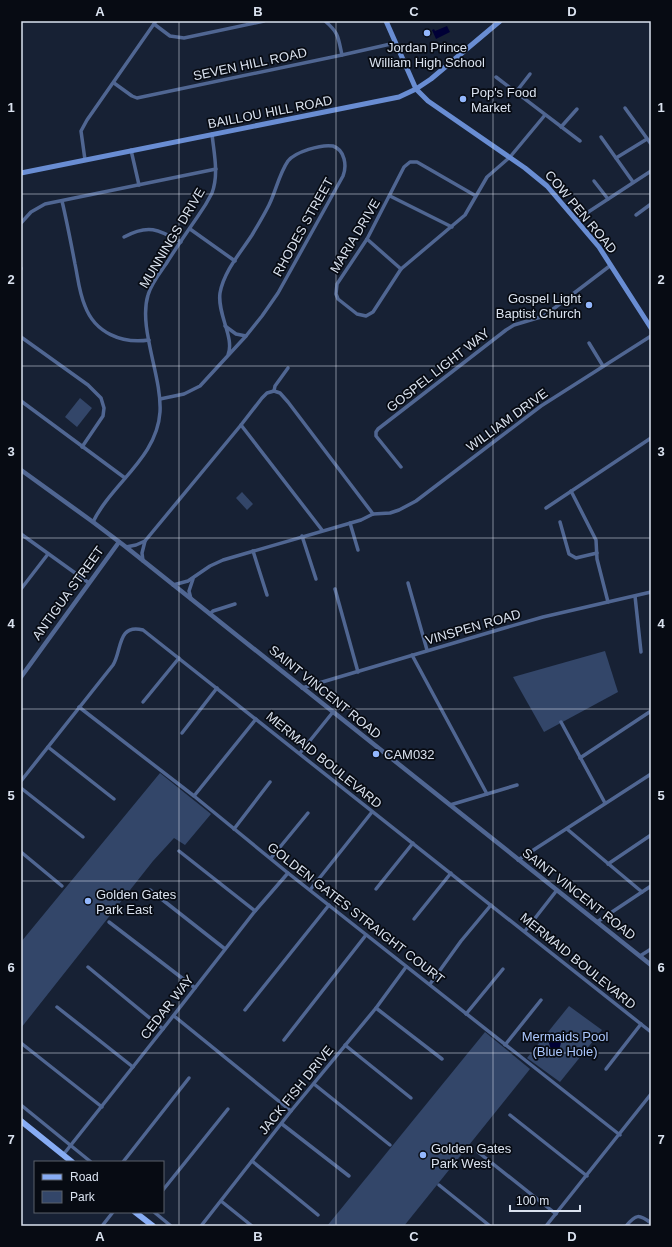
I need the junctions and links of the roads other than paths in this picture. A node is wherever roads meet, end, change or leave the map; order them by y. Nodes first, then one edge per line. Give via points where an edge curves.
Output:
1 (264, 21) edge
2 (324, 21) edge
3 (386, 21) edge
4 (500, 21) edge
5 (155, 22) edge
6 (395, 43) junction
7 (342, 55) junction
8 (530, 74) dead end
9 (496, 77) dead end
10 (114, 83) junction
11 (416, 89) junction
12 (516, 92) junction
13 (625, 108) dead end
14 (577, 109) dead end
15 (545, 114) junction
16 (561, 127) junction
17 (212, 134) junction
18 (601, 137) dead end
19 (647, 139) junction
20 (580, 141) dead end
21 (651, 144) edge
22 (131, 150) junction
23 (510, 157) junction
24 (616, 158) junction
25 (85, 160) junction
26 (216, 169) junction
27 (651, 171) edge
28 (21, 173) edge
29 (594, 181) dead end
30 (633, 182) junction
31 (138, 185) junction
32 (390, 196) junction
33 (476, 196) junction
34 (608, 199) junction
35 (62, 200) junction
36 (651, 204) edge
37 (636, 215) dead end
38 (576, 220) junction
39 (21, 223) edge
40 (452, 227) junction
41 (190, 229) junction
42 (124, 237) dead end
43 (367, 239) junction
44 (181, 242) junction
45 (235, 261) junction
46 (611, 265) junction
47 (401, 269) junction
48 (225, 326) junction
49 (651, 328) edge
50 (246, 336) junction
51 (651, 336) edge
52 (21, 337) edge
53 (149, 340) junction
54 (589, 343) dead end
55 (228, 355) junction
56 (604, 366) junction
57 (288, 368) dead end
58 (274, 390) junction
59 (160, 399) junction
60 (21, 401) edge
61 (241, 426) junction
62 (651, 438) edge
63 (82, 447) junction
64 (401, 467) dead end
65 (21, 470) edge
66 (125, 478) junction
67 (571, 491) junction
68 (546, 508) dead end
69 (373, 514) junction
70 (93, 522) junction
71 (560, 522) dead end
72 (350, 523) junction
73 (322, 530) junction
74 (21, 534) edge
75 (302, 536) junction
76 (145, 541) junction
77 (119, 542) junction
78 (126, 547) junction
79 (358, 550) dead end
80 (253, 551) junction
81 (597, 553) junction
82 (48, 554) junction
83 (143, 561) junction
84 (193, 579) junction
85 (316, 579) dead end
86 (89, 583) junction
87 (408, 583) dead end
88 (173, 585) junction
89 (21, 589) edge
90 (335, 589) dead end
91 (651, 592) edge
92 (267, 595) dead end
93 (635, 596) junction
94 (191, 599) junction
95 (608, 602) junction
96 (235, 604) dead end
97 (210, 614) junction
98 (427, 650) junction
99 (641, 652) dead end
100 (412, 655) junction
101 (179, 658) junction
102 (358, 672) junction
103 (21, 677) edge
104 (217, 688) junction
105 (302, 688) junction
106 (143, 702) dead end
107 (79, 707) junction
108 (651, 711) edge
109 (332, 712) junction
110 (256, 719) junction
111 (561, 722) dead end
112 (182, 733) dead end
113 (48, 747) junction
114 (300, 753) junction
115 (580, 758) junction
116 (651, 774) edge
117 (21, 781) edge
118 (270, 782) dead end
119 (517, 785) dead end
120 (21, 788) edge
121 (487, 794) junction
122 (194, 796) junction
123 (114, 800) dead end
124 (606, 803) junction
125 (450, 805) junction
126 (372, 812) junction
127 (308, 813) dead end
128 (234, 829) junction
129 (567, 829) junction
130 (651, 835) edge
131 (83, 837) dead end
132 (413, 843) junction
133 (179, 851) dead end
134 (21, 852) edge
135 (271, 858) junction
136 (518, 860) junction
137 (608, 864) junction
138 (288, 873) junction
139 (451, 873) junction
140 (62, 886) dead end
141 (651, 886) edge
142 (376, 888) dead end
143 (150, 890) dead end
144 (310, 890) junction
145 (556, 890) junction
146 (642, 892) junction
147 (329, 905) junction
148 (492, 905) junction
149 (255, 911) junction
150 (414, 919) dead end
151 (109, 922) dead end
152 (596, 922) junction
153 (525, 931) junction
154 (366, 935) junction
155 (225, 949) junction
156 (651, 949) edge
157 (640, 956) junction
158 (651, 965) edge
159 (88, 967) dead end
160 (406, 967) junction
161 (503, 969) dead end
162 (430, 984) junction
163 (195, 988) junction
164 (541, 1000) dead end
165 (57, 1007) dead end
166 (376, 1008) junction
167 (245, 1010) dead end
168 (466, 1014) junction
169 (174, 1016) junction
170 (641, 1024) junction
171 (163, 1029) junction
172 (651, 1032) edge
173 (284, 1040) dead end
174 (21, 1043) edge
175 (345, 1045) junction
176 (505, 1045) junction
177 (442, 1059) dead end
178 (133, 1067) junction
179 (606, 1070) dead end
180 (189, 1078) dead end
181 (314, 1084) junction
182 (651, 1094) edge
183 (411, 1098) dead end
184 (21, 1105) edge
185 (102, 1107) junction
186 (228, 1109) dead end
187 (291, 1111) junction
188 (510, 1115) dead end
189 (21, 1121) edge
190 (282, 1124) junction
191 (620, 1135) junction
192 (390, 1145) dead end
193 (71, 1146) junction
194 (478, 1152) dead end
195 (63, 1155) junction
196 (71, 1161) edge
197 (91, 1161) edge
198 (124, 1161) edge
199 (252, 1161) junction
200 (349, 1176) dead end
201 (587, 1176) junction
202 (439, 1185) dead end
203 (164, 1189) edge
204 (221, 1201) junction
205 (112, 1213) edge
206 (136, 1213) edge
207 (155, 1213) edge
208 (556, 1214) junction
209 (318, 1215) dead end
210 (651, 1223) edge
211 (102, 1226) edge
212 (153, 1226) edge
213 (171, 1226) edge
214 (201, 1226) edge
215 (252, 1226) edge
216 (490, 1226) edge
217 (546, 1226) edge
218 (626, 1226) edge

1 - 5 street via 184,38 170,36
2 - 7 street via 338,34
3 - 6 main road
4 - 11 main road, BAILLOU HILL ROAD
5 - 10 street
6 - 7 street, SEVEN HILL ROAD
6 - 11 main road
7 - 10 street, SEVEN HILL ROAD via 137,98
8 - 12 street
9 - 12 street
10 - 25 street via 81,131
11 - 17 main road, BAILLOU HILL ROAD via 390,99
11 - 23 main road, COW PEN ROAD via 428,101
12 - 15 street
13 - 19 street
14 - 16 street
15 - 16 street
15 - 23 street, MARIA DRIVE
16 - 20 street
17 - 22 main road, BAILLOU HILL ROAD
17 - 26 street, MUNNINGS DRIVE
18 - 24 street
19 - 21 street
19 - 24 street
22 - 25 main road, BAILLOU HILL ROAD
22 - 31 street
23 - 33 street, MARIA DRIVE via 487,177
23 - 38 main road, COW PEN ROAD via 537,176
24 - 30 street
25 - 28 main road, BAILLOU HILL ROAD
26 - 31 street
26 - 41 street, MUNNINGS DRIVE via 216,181 210,198
27 - 30 street
29 - 34 street
30 - 34 street
31 - 35 street
32 - 33 street, MARIA DRIVE via 404,167 410,162 417,162
32 - 40 street
32 - 43 street, MARIA DRIVE
33 - 40 street, MARIA DRIVE via 465,215
34 - 38 street
35 - 39 street via 38,207
35 - 53 street via 81,293 88,313 96,324 113,337 131,341
36 - 37 street
38 - 46 main road, COW PEN ROAD
40 - 47 street, MARIA DRIVE
41 - 44 street, MUNNINGS DRIVE
41 - 45 street
42 - 44 street via 149,229 164,232
43 - 47 street
43 - 47 street, MARIA DRIVE via 337,284 338,299 357,314 366,316 373,312
44 - 53 street, MUNNINGS DRIVE via 157,276 148,296 145,316
45 - 48 street, RHODES STREET via 220,292
45 - 50 street, RHODES STREET via 266,211 292,156 322,147 332,146 338,149 345,162 341,180 278,293
46 - 49 main road, COW PEN ROAD
46 - 64 street, GOSPEL LIGHT WAY via 544,316 514,325 498,335 378,429 376,436
48 - 50 street via 236,334
48 - 55 street, RHODES STREET via 230,345
50 - 55 street, RHODES STREET
51 - 56 street, WILLIAM DRIVE
52 - 63 street via 88,385 101,398 103,416
53 - 59 street, MUNNINGS DRIVE
54 - 56 street
55 - 59 street, RHODES STREET via 205,382 195,389 178,396
56 - 69 street, WILLIAM DRIVE via 541,406 409,506 390,513
57 - 58 street
58 - 61 street via 266,393
58 - 69 street via 288,402
59 - 66 street, MUNNINGS DRIVE via 160,412 153,439
60 - 63 street
61 - 73 street
61 - 76 street
62 - 67 street
63 - 66 street
65 - 70 street, SAINT VINCENT ROAD
66 - 70 street, MUNNINGS DRIVE
67 - 68 street
67 - 81 street via 593,532
69 - 72 street, WILLIAM DRIVE
70 - 77 street, SAINT VINCENT ROAD
71 - 81 street via 569,554 576,558
72 - 73 street, WILLIAM DRIVE
72 - 79 street
73 - 75 street, WILLIAM DRIVE
74 - 82 street
75 - 80 street, WILLIAM DRIVE
75 - 85 street
76 - 78 street
76 - 83 street via 142,550
77 - 78 street, SAINT VINCENT ROAD
77 - 86 street, ANTIGUA STREET
78 - 83 street, SAINT VINCENT ROAD
80 - 84 street, WILLIAM DRIVE via 206,568
80 - 92 street
81 - 95 street
82 - 86 street
82 - 89 street
83 - 88 street, SAINT VINCENT ROAD
84 - 88 street
84 - 94 street via 189,591
86 - 103 street, ANTIGUA STREET
87 - 98 street
88 - 94 street, SAINT VINCENT ROAD
90 - 102 street
91 - 93 street, VINSPEN ROAD
93 - 95 street, VINSPEN ROAD
93 - 99 street
94 - 97 street, SAINT VINCENT ROAD
95 - 98 street, VINSPEN ROAD via 543,617
96 - 97 street
97 - 105 street, SAINT VINCENT ROAD
98 - 100 street, VINSPEN ROAD
100 - 102 street, VINSPEN ROAD
100 - 121 street
101 - 104 street, MERMAID BOULEVARD
101 - 106 street
101 - 107 street, MERMAID BOULEVARD via 146,631 130,630 121,639 116,661
102 - 105 street, VINSPEN ROAD
104 - 110 street, MERMAID BOULEVARD
104 - 112 street
105 - 109 street, SAINT VINCENT ROAD
107 - 113 street, MERMAID BOULEVARD
107 - 122 street, GOLDEN GATES STRAIGHT COURT
108 - 115 street
109 - 114 street
109 - 125 street, SAINT VINCENT ROAD
110 - 114 street, MERMAID BOULEVARD
110 - 122 street
111 - 115 street
113 - 117 street, MERMAID BOULEVARD
113 - 123 street
114 - 126 street, MERMAID BOULEVARD
115 - 124 street
116 - 124 street
118 - 128 street
119 - 121 street
120 - 131 street
121 - 125 street
122 - 128 street, GOLDEN GATES STRAIGHT COURT
124 - 129 street
125 - 136 street, SAINT VINCENT ROAD
126 - 132 street, MERMAID BOULEVARD
126 - 144 street
127 - 135 street
128 - 135 street, GOLDEN GATES STRAIGHT COURT
129 - 136 street
129 - 137 street
130 - 137 street
132 - 139 street, MERMAID BOULEVARD
132 - 142 street
133 - 149 street
134 - 140 street
135 - 138 street, GOLDEN GATES STRAIGHT COURT
136 - 145 street, SAINT VINCENT ROAD
137 - 146 street
138 - 144 street, GOLDEN GATES STRAIGHT COURT
138 - 149 street, CEDAR WAY
139 - 148 street, MERMAID BOULEVARD
139 - 150 street
141 - 146 street
143 - 155 street
144 - 147 street, GOLDEN GATES STRAIGHT COURT
145 - 152 street, SAINT VINCENT ROAD
145 - 153 street
146 - 152 street
147 - 154 street, GOLDEN GATES STRAIGHT COURT
147 - 167 street
148 - 153 street, MERMAID BOULEVARD
148 - 162 street via 461,941
149 - 155 street, CEDAR WAY
151 - 163 street
152 - 157 street, SAINT VINCENT ROAD
153 - 170 street, MERMAID BOULEVARD
154 - 160 street, GOLDEN GATES STRAIGHT COURT
154 - 173 street
155 - 163 street, CEDAR WAY
156 - 157 street
157 - 158 street, SAINT VINCENT ROAD
159 - 171 street
160 - 162 street, GOLDEN GATES STRAIGHT COURT
160 - 166 street, JACK FISH DRIVE
161 - 168 street
162 - 168 street, GOLDEN GATES STRAIGHT COURT
163 - 169 street, CEDAR WAY
164 - 176 street
165 - 178 street
166 - 175 street, JACK FISH DRIVE
166 - 177 street
168 - 176 street, GOLDEN GATES STRAIGHT COURT
169 - 171 street, CEDAR WAY
169 - 187 street
170 - 172 street, MERMAID BOULEVARD
170 - 179 street
171 - 178 street, CEDAR WAY
174 - 185 street
175 - 181 street, JACK FISH DRIVE
175 - 183 street
176 - 191 street, GOLDEN GATES STRAIGHT COURT
178 - 185 street, CEDAR WAY
180 - 198 street
181 - 187 street, JACK FISH DRIVE
181 - 192 street
182 - 191 street
184 - 193 street
185 - 193 street, CEDAR WAY
186 - 203 street
187 - 190 street, JACK FISH DRIVE
188 - 201 street
189 - 195 main road
190 - 199 street, JACK FISH DRIVE
190 - 200 street
191 - 201 street
193 - 195 street, CEDAR WAY
193 - 197 street
194 - 208 street
195 - 196 main road
199 - 204 street, JACK FISH DRIVE
199 - 209 street
201 - 208 street
202 - 216 street
204 - 214 street, JACK FISH DRIVE
204 - 215 street
205 - 211 street
206 - 212 main road
207 - 213 street
208 - 217 street
210 - 218 street via 638,1216

